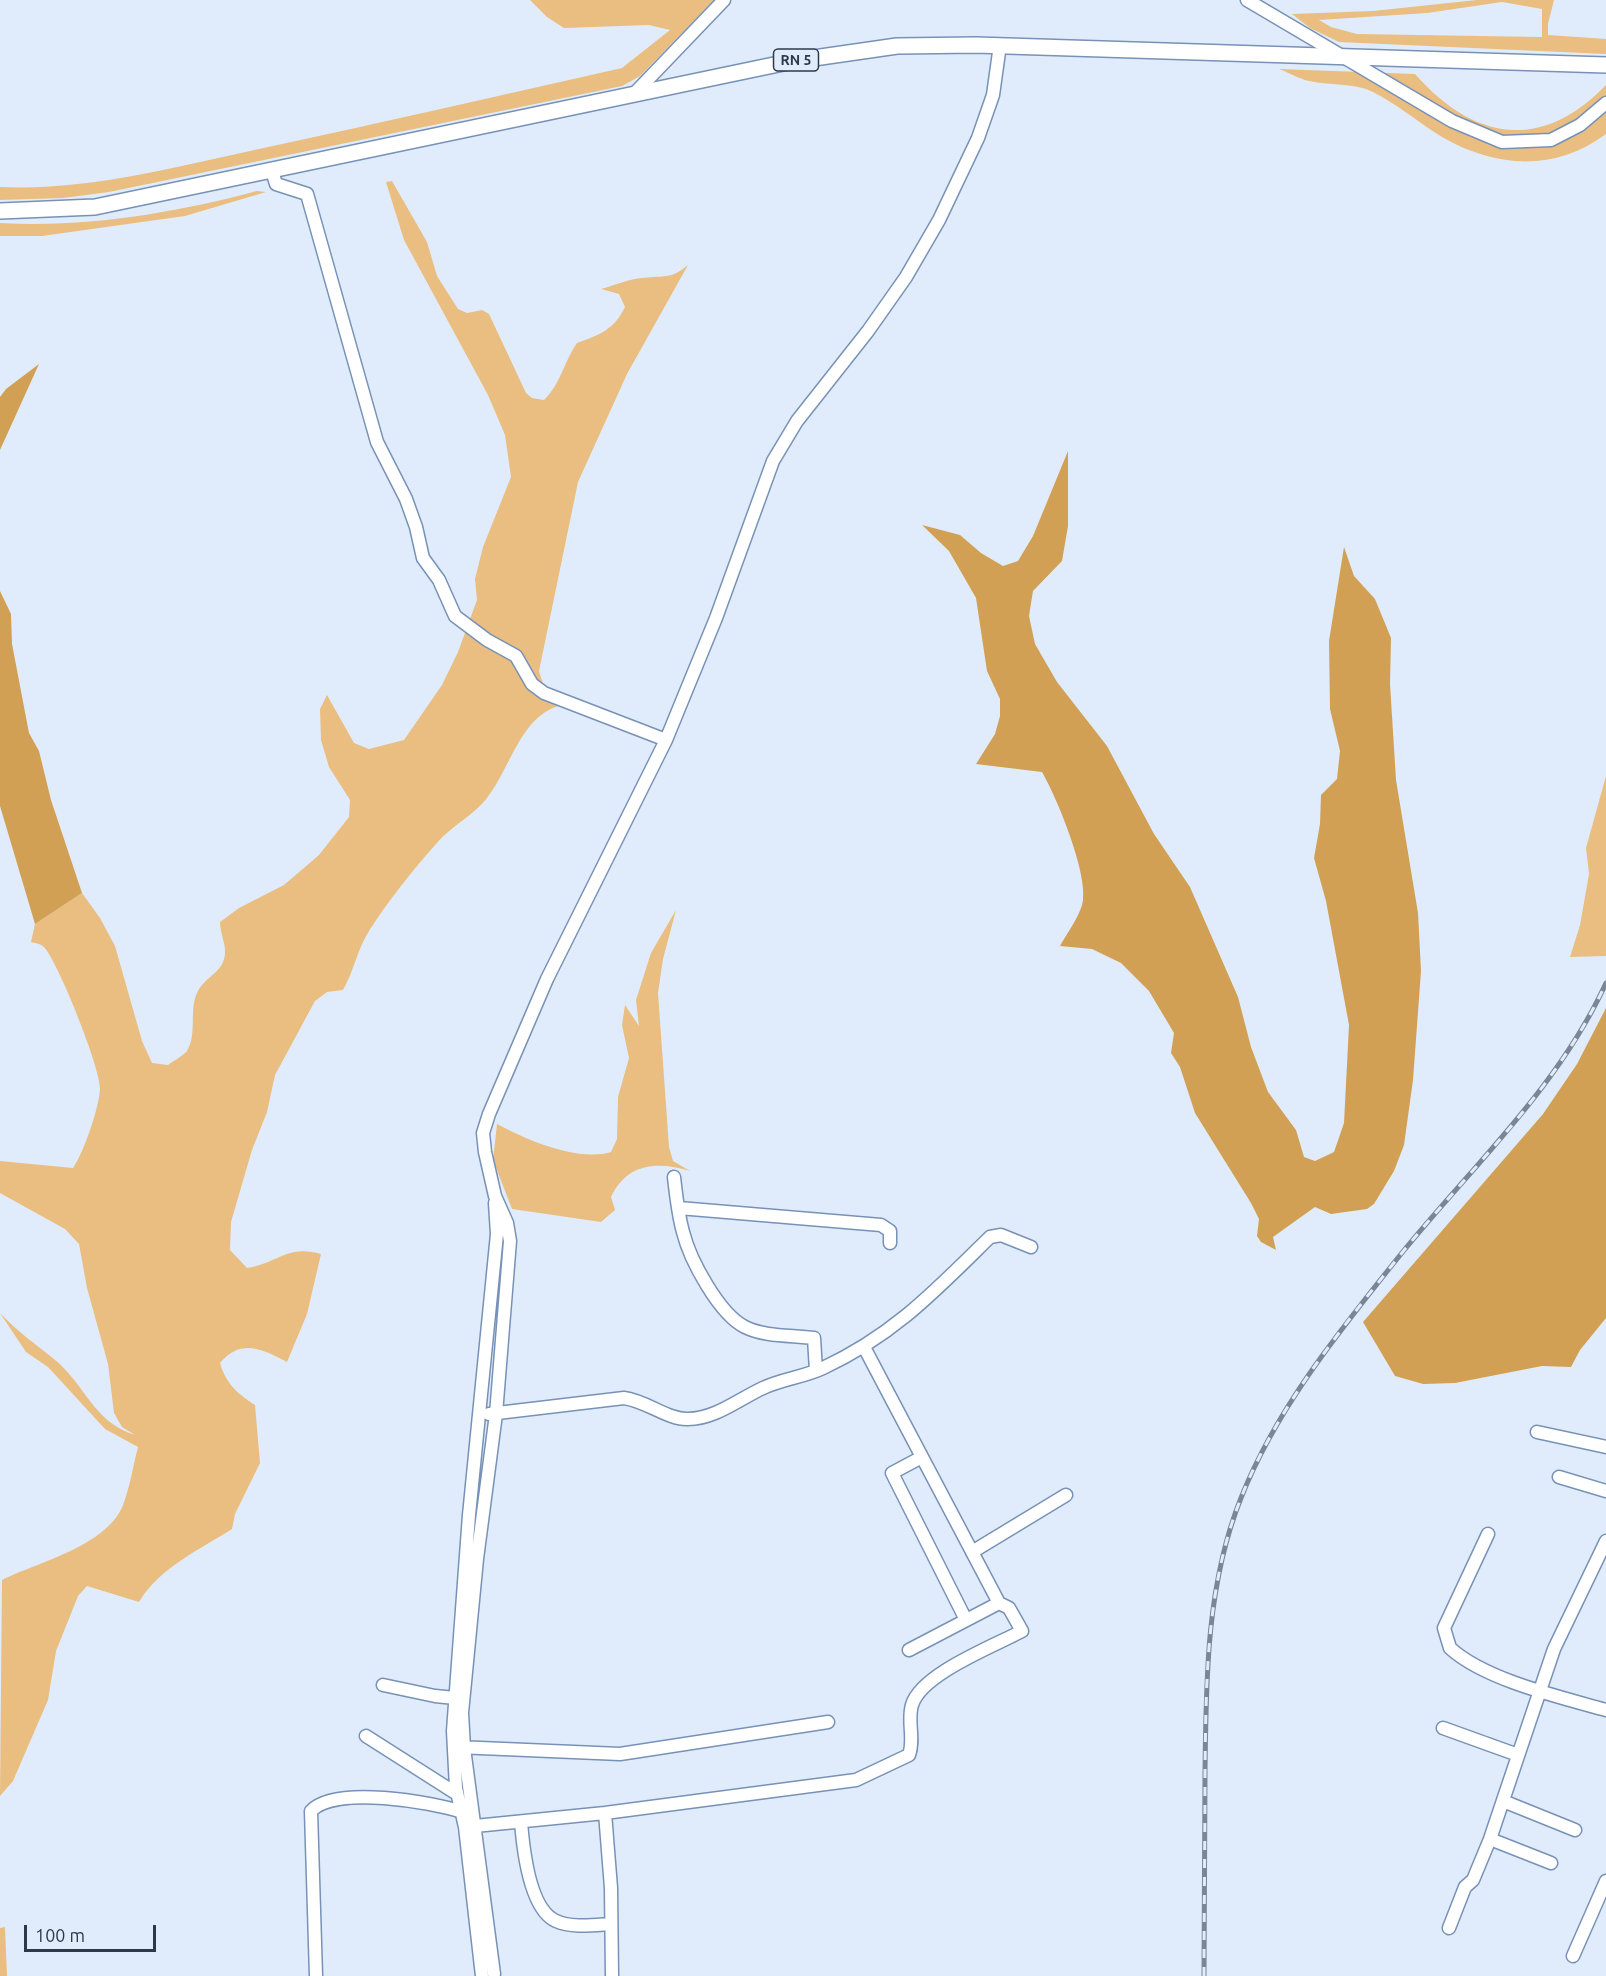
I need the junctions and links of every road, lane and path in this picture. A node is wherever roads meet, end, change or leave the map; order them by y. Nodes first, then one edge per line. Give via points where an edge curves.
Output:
1 (724, 0) edge
2 (1247, 0) edge
3 (1000, 45) junction
4 (1341, 56) junction
5 (1606, 65) edge
6 (633, 95) junction
7 (1606, 103) edge
8 (272, 171) junction
9 (0, 211) edge
10 (666, 740) junction
11 (674, 1177) dead end
12 (495, 1196) junction
13 (679, 1208) junction
14 (890, 1243) dead end
15 (1031, 1247) dead end
16 (864, 1347) junction
17 (816, 1371) junction
18 (480, 1395) junction
19 (497, 1395) junction
20 (496, 1414) junction
21 (478, 1416) junction
22 (1537, 1432) dead end
23 (1606, 1447) edge
24 (922, 1457) junction
25 (1559, 1477) dead end
26 (1606, 1491) edge
27 (1066, 1495) dead end
28 (1488, 1534) dead end
29 (1606, 1541) edge
30 (972, 1552) junction
31 (999, 1603) junction
32 (966, 1620) junction
33 (909, 1650) dead end
34 (383, 1685) dead end
35 (1539, 1691) junction
36 (455, 1698) junction
37 (1606, 1710) edge
38 (828, 1722) dead end
39 (1443, 1728) dead end
40 (366, 1736) dead end
41 (458, 1747) junction
42 (1518, 1755) junction
43 (458, 1794) junction
44 (1503, 1801) junction
45 (462, 1812) junction
46 (605, 1813) junction
47 (521, 1822) junction
48 (471, 1827) junction
49 (1575, 1830) dead end
50 (1490, 1839) junction
51 (1551, 1863) dead end
52 (1606, 1881) edge
53 (611, 1924) junction
54 (1449, 1928) dead end
55 (1573, 1956) dead end
56 (316, 1976) edge
57 (489, 1976) edge
58 (612, 1976) edge

1 - 6 street
2 - 4 street
3 - 4 main road, RN 5
3 - 6 main road, RN 5 via 856,50
3 - 10 street via 993,95 978,138 939,220 906,277 868,332 796,420 773,461
4 - 5 main road, RN 5
4 - 7 street via 1452,121 1502,142 1551,140 1580,125
6 - 8 main road, RN 5
8 - 9 main road, RN 5 via 95,207
8 - 10 street via 276,184 307,194 377,442 406,499 423,558 439,580 455,616 516,656 532,684 544,693
10 - 12 street via 547,979 489,1113 483,1133
11 - 13 street
12 - 18 street via 497,1234
12 - 19 street via 510,1241
13 - 14 street via 881,1225 890,1231
13 - 17 street via 691,1255 726,1311 738,1323 755,1331 814,1338
15 - 16 street via 1001,1235 990,1237 914,1312
16 - 17 street
16 - 24 street
17 - 20 street via 780,1381 711,1414 688,1419 624,1398
18 - 19 street
18 - 21 street
19 - 20 street
20 - 21 street
20 - 41 street
21 - 36 street
22 - 23 street
24 - 30 street
24 - 32 street via 892,1473
25 - 26 street
27 - 30 street
28 - 35 street via 1444,1628 1446,1640 1457,1654
29 - 35 street via 1554,1649
30 - 31 street
31 - 32 street
31 - 46 street via 1009,1608 1022,1631 931,1680 918,1691 910,1716 912,1748 900,1760 855,1780
32 - 33 street
34 - 36 street
35 - 37 street
35 - 42 street
36 - 41 street
38 - 41 street via 620,1754
39 - 42 street
40 - 43 street
41 - 43 street
41 - 48 street
42 - 44 street
43 - 45 street
44 - 49 street
44 - 50 street
45 - 48 street
45 - 56 street via 415,1800 351,1797 317,1805 311,1811
46 - 47 street
46 - 53 street
47 - 48 street
47 - 53 street via 525,1868 548,1915 564,1923
48 - 57 street
50 - 51 street
50 - 54 street
52 - 55 street
53 - 58 street

